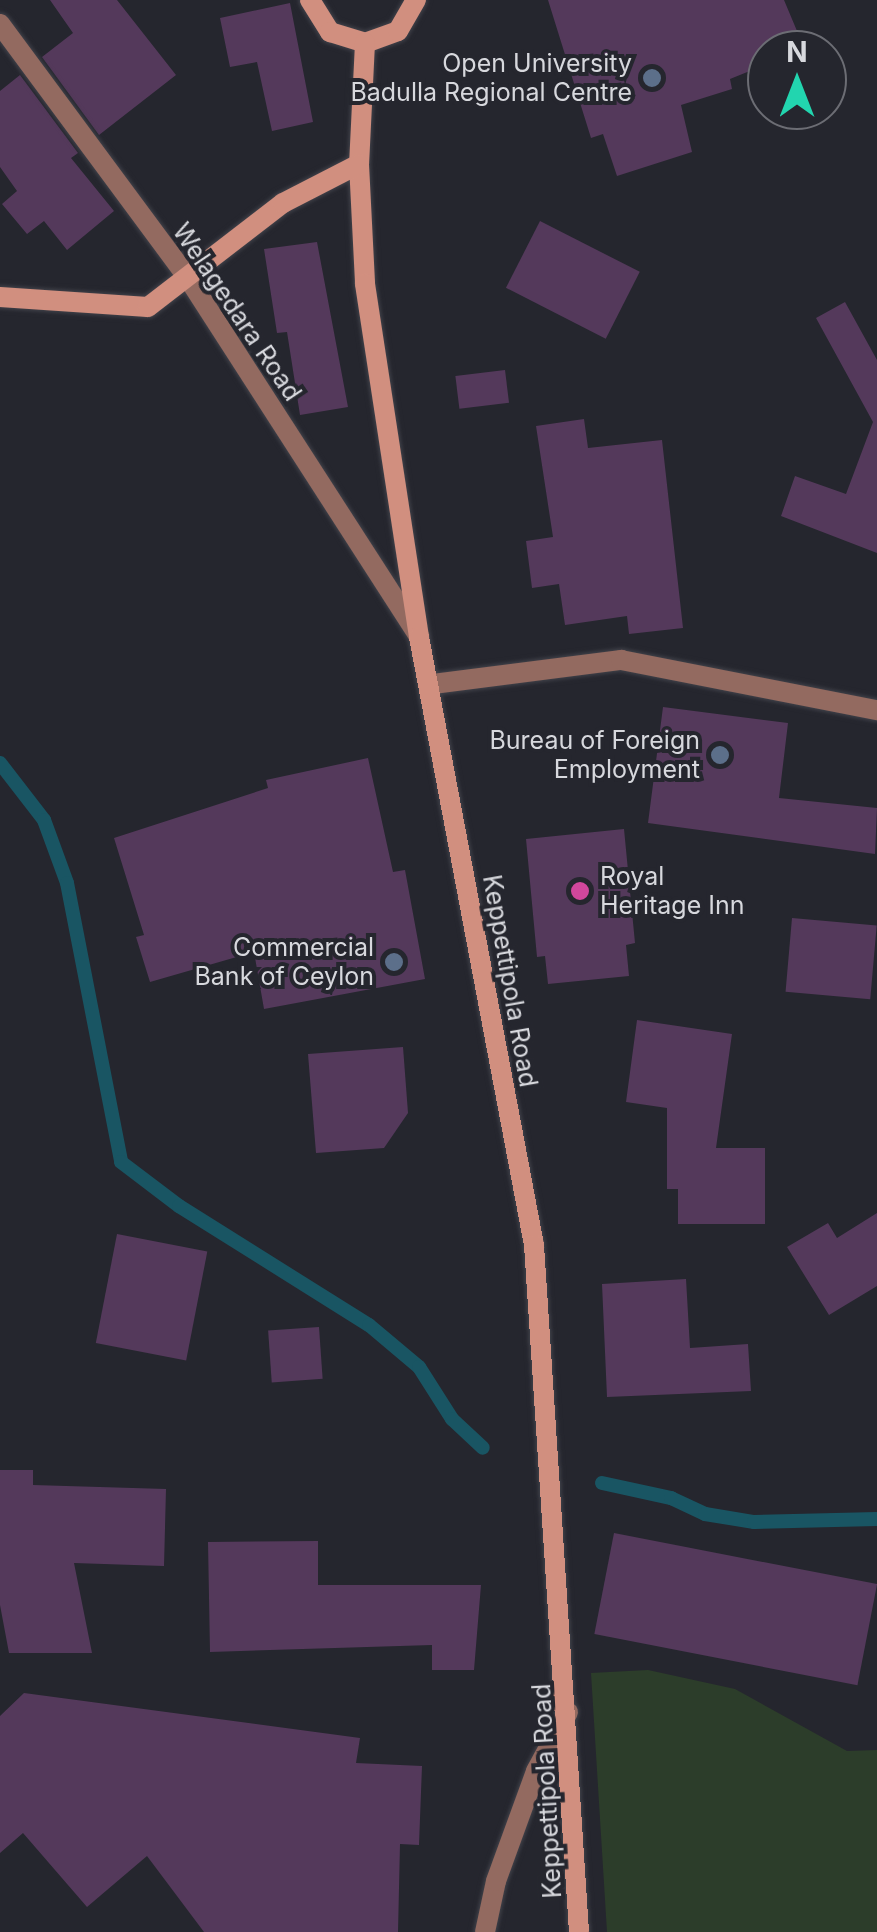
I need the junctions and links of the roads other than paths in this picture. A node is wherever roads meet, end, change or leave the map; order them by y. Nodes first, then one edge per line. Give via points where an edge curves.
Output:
1 (310, 0) edge
2 (416, 0) edge
3 (0, 24) edge
4 (365, 43) junction
5 (359, 164) junction
6 (190, 281) junction
7 (0, 297) edge
8 (420, 637) junction
9 (433, 684) junction
10 (877, 710) edge
11 (569, 1710) junction
12 (485, 1932) edge
13 (579, 1932) edge

1 - 4 main road via 330,32
2 - 4 main road via 398,31
3 - 6 street, Welagedara Road
4 - 5 main road, Keppettipola Road
5 - 6 main road via 284,203
5 - 8 main road, Keppettipola Road via 365,284
6 - 7 main road via 148,308
6 - 8 street, Welagedara Road
8 - 9 main road, Keppettipola Road
9 - 10 street via 621,660
9 - 11 main road, Keppettipola Road via 534,1245
11 - 12 street via 536,1771
11 - 13 main road, Keppettipola Road

